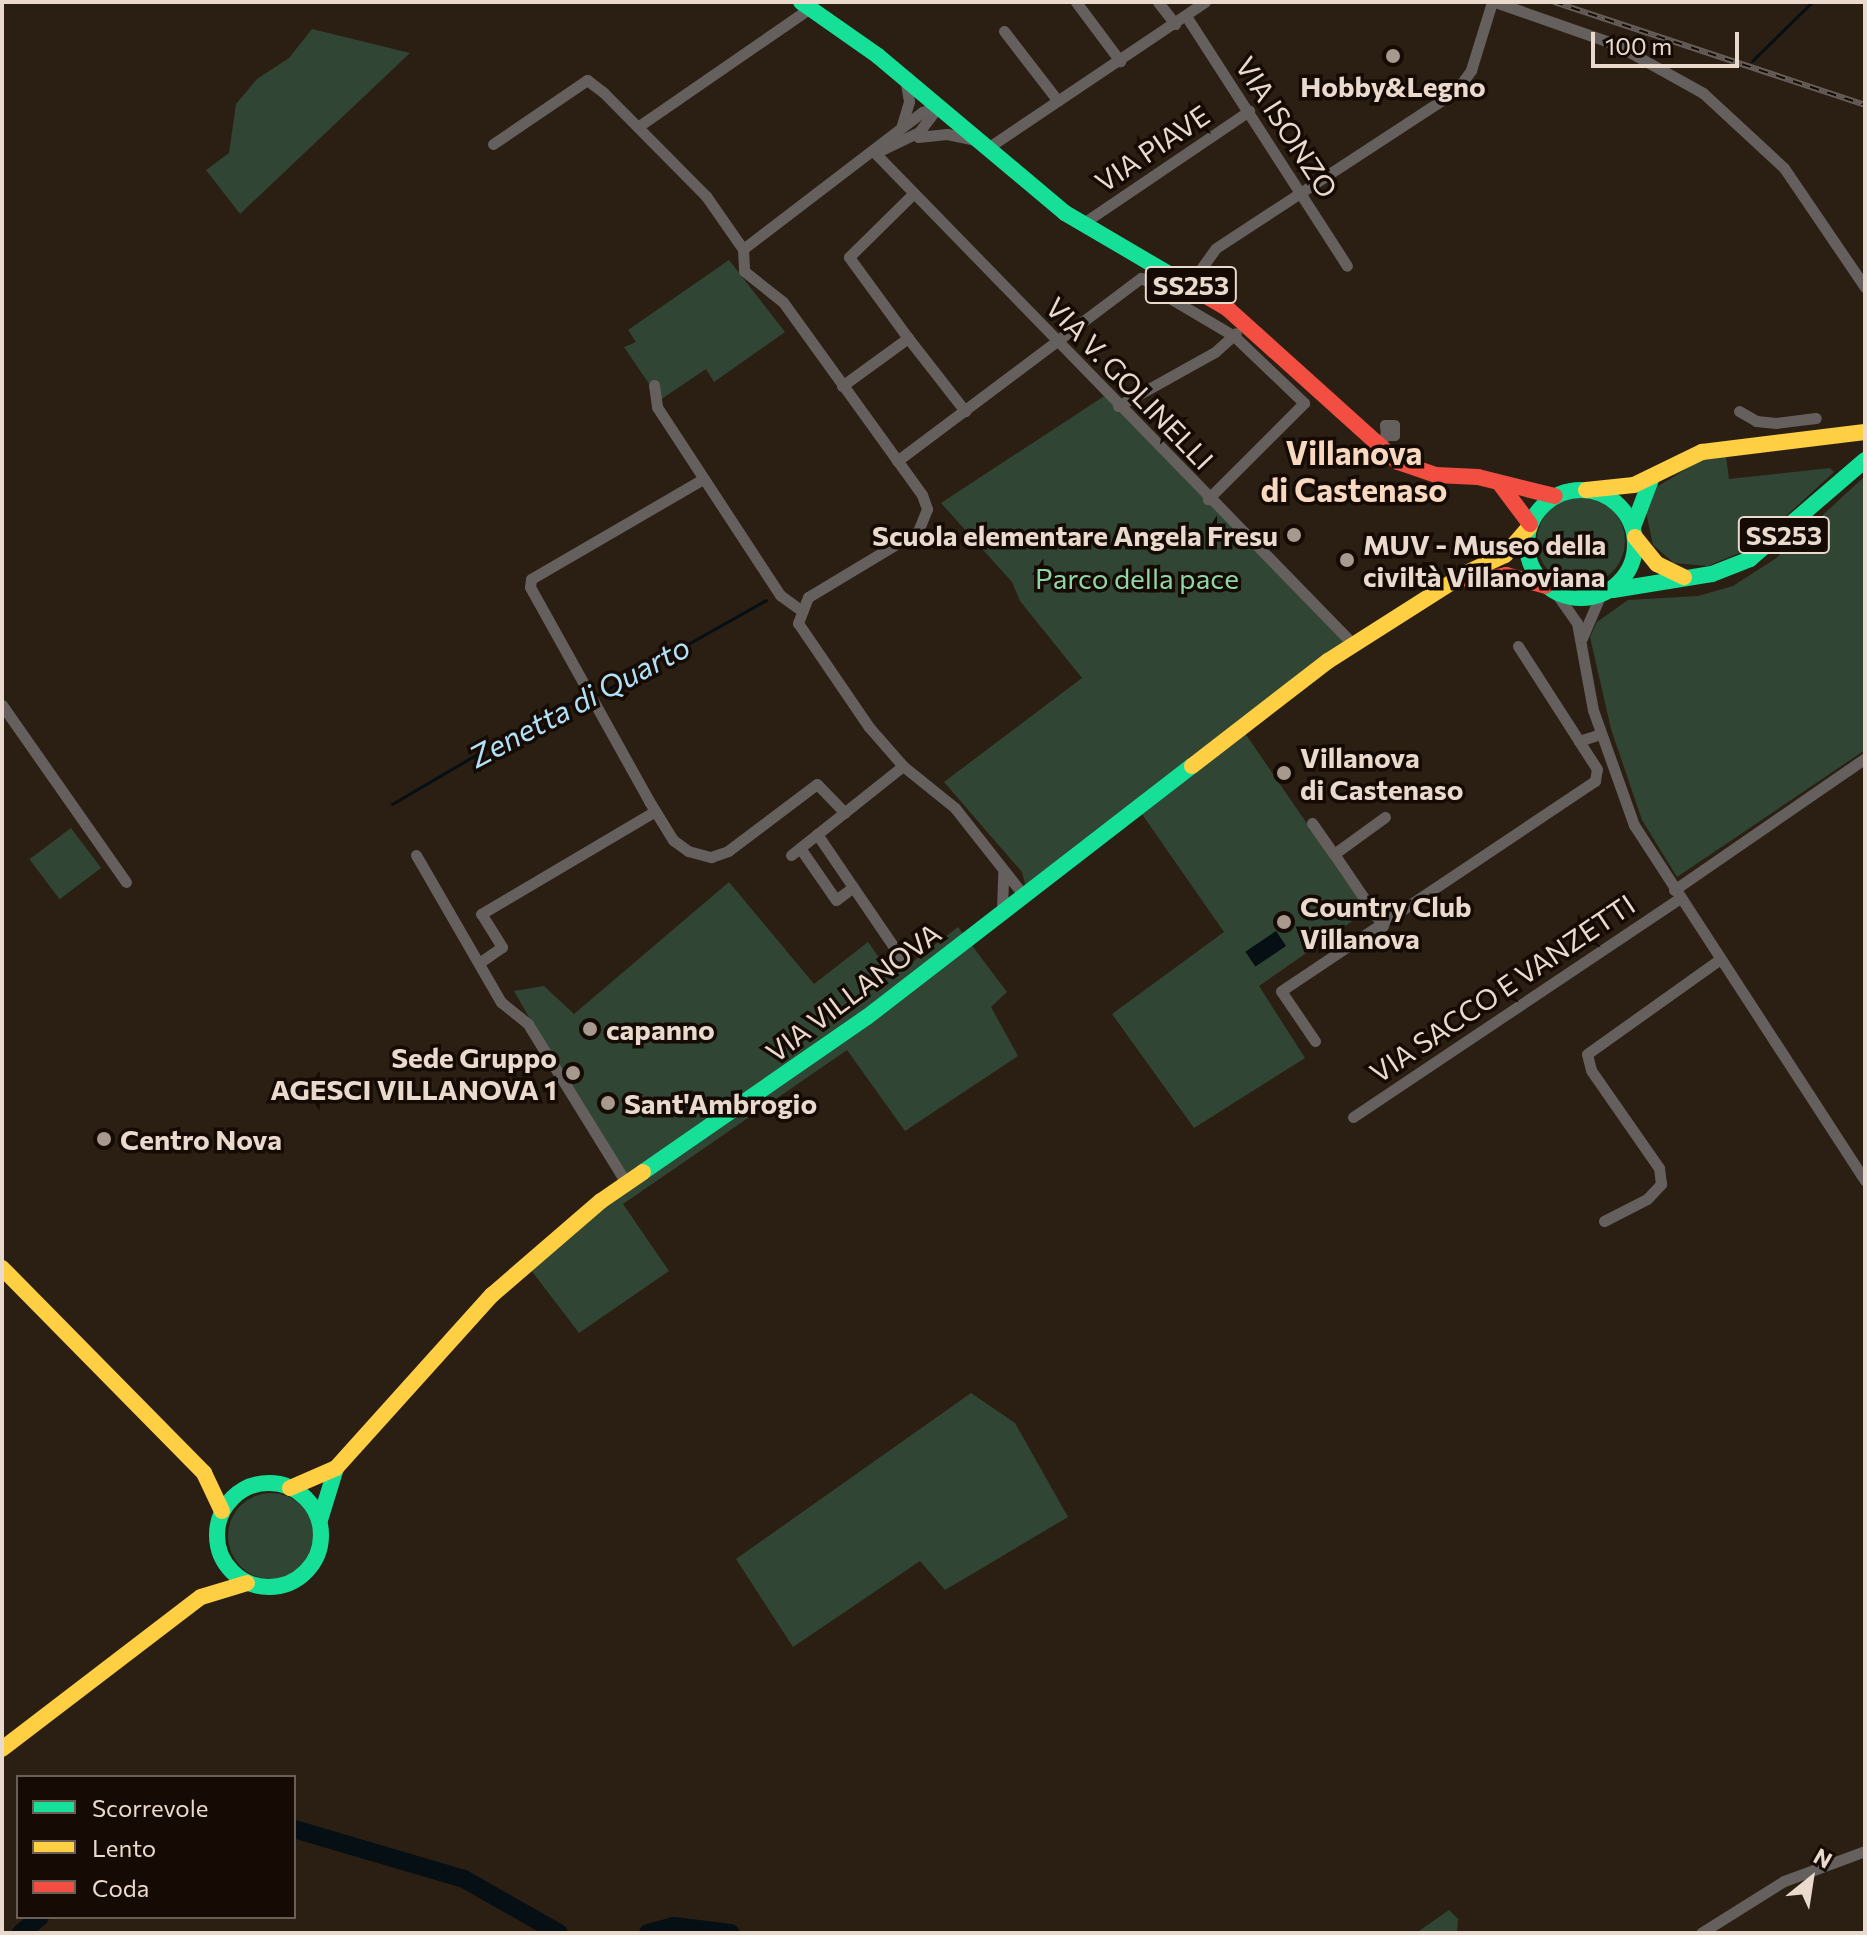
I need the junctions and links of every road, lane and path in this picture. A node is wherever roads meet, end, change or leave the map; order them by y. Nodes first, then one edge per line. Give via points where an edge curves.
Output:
1 (1076, 2) edge
2 (1158, 2) edge
3 (1205, 2) edge
4 (1494, 2) edge
5 (805, 5) edge
6 (1186, 16) junction
7 (1175, 24) junction
8 (1004, 31) dead end
9 (1120, 61) junction
10 (905, 78) junction
11 (1058, 101) junction
12 (938, 107) junction
13 (1249, 111) junction
14 (639, 126) junction
15 (900, 130) junction
16 (909, 139) junction
17 (493, 144) dead end
18 (981, 144) junction
19 (875, 153) junction
20 (1301, 192) junction
21 (914, 193) junction
22 (1082, 224) junction
23 (743, 249) junction
24 (1347, 266) dead end
25 (1160, 278) junction
26 (1190, 284) junction
27 (1865, 287) edge
28 (1240, 329) junction
29 (908, 338) junction
30 (1058, 344) junction
31 (654, 385) dead end
32 (842, 386) junction
33 (1118, 406) junction
34 (965, 411) junction
35 (1739, 411) dead end
36 (1816, 418) dead end
37 (1790, 421) junction
38 (1865, 432) edge
39 (1793, 440) junction
40 (1865, 460) edge
41 (897, 461) junction
42 (1652, 477) junction
43 (703, 479) junction
44 (1498, 482) junction
45 (1586, 490) junction
46 (1555, 496) junction
47 (1208, 499) junction
48 (1530, 525) junction
49 (1634, 532) junction
50 (1684, 577) junction
51 (1551, 589) junction
52 (1605, 593) junction
53 (1435, 594) junction
54 (799, 609) junction
55 (1582, 639) junction
56 (1353, 644) junction
57 (1518, 646) dead end
58 (2, 705) edge
59 (1601, 734) junction
60 (1579, 741) junction
61 (1865, 758) edge
62 (903, 766) junction
63 (655, 811) junction
64 (845, 813) junction
65 (1385, 817) dead end
66 (1312, 823) dead end
67 (817, 834) junction
68 (1334, 854) junction
69 (416, 855) dead end
70 (1003, 870) junction
71 (126, 882) dead end
72 (853, 887) junction
73 (1022, 893) junction
74 (1676, 895) junction
75 (1002, 909) junction
76 (1383, 926) junction
77 (900, 956) dead end
78 (1719, 960) junction
79 (479, 963) junction
80 (1315, 1041) dead end
81 (1353, 1117) dead end
82 (1865, 1181) edge
83 (627, 1184) junction
84 (1604, 1221) dead end
85 (2, 1268) edge
86 (336, 1468) junction
87 (204, 1473) junction
88 (290, 1488) junction
89 (244, 1489) junction
90 (222, 1511) junction
91 (319, 1522) junction
92 (222, 1558) junction
93 (247, 1583) junction
94 (201, 1597) junction
95 (2, 1749) edge
96 (1865, 1851) edge
97 (1701, 1933) edge

1 - 9 street
2 - 7 street
3 - 6 street
4 - 20 street via 1471,70 1456,91
4 - 27 street via 1629,50 1703,93 1784,168
5 - 10 main road, SS253
5 - 14 street
6 - 7 street
6 - 13 street, VIA ISONZO
7 - 9 street
8 - 11 street
9 - 11 street
10 - 12 main road, SS253
10 - 15 street via 909,107
11 - 18 street
12 - 15 street
12 - 16 street via 932,120
12 - 18 main road, SS253
13 - 20 street, VIA ISONZO
13 - 22 street, VIA PIAVE
14 - 17 street via 587,80
14 - 23 street via 706,196
15 - 19 street
16 - 18 street via 947,134
16 - 19 street
18 - 22 main road, SS253
19 - 21 street, VIA V. GOLINELLI
19 - 23 street
20 - 24 street, VIA ISONZO
20 - 26 street via 1216,248
21 - 29 street via 849,257
21 - 30 street, VIA V. GOLINELLI
22 - 25 main road, SS253
23 - 32 street via 744,271 783,302
25 - 26 main road, SS253
25 - 28 street
25 - 30 street via 1141,278
26 - 28 main road, SS253
28 - 33 street via 1215,352
28 - 44 main road, SS253 via 1420,471
28 - 47 street via 1304,403
29 - 32 street
29 - 34 street
30 - 33 street, VIA V. GOLINELLI
30 - 34 street
31 - 43 street via 657,407
32 - 41 street
33 - 47 street, VIA V. GOLINELLI
34 - 41 street
35 - 37 street via 1756,421
36 - 37 street
37 - 39 street
38 - 39 main road
39 - 42 main road via 1689,455
40 - 50 main road, SS253 via 1761,552 1727,570
41 - 54 street via 922,495 924,521 910,538 808,597
42 - 45 main road via 1621,489
42 - 49 main road
43 - 54 street via 780,595
43 - 63 street via 531,579 530,587
44 - 46 main road, SS253
44 - 48 main road
45 - 46 main road, SS253
45 - 49 main road via 1610,497
46 - 48 main road
47 - 56 street, VIA V. GOLINELLI
48 - 51 main road via 1531,565
48 - 53 main road, VIA VILLANOVA via 1505,555
49 - 50 main road via 1657,564
49 - 52 main road via 1631,567
50 - 52 main road, SS253
51 - 52 main road, SS253 via 1585,599
51 - 53 main road, VIA VILLANOVA via 1500,575
51 - 55 street via 1572,611
52 - 55 street
53 - 56 main road, VIA VILLANOVA
54 - 62 street via 798,623 869,727
55 - 59 street
56 - 73 main road, VIA VILLANOVA
57 - 60 street
58 - 71 street
59 - 60 street
59 - 74 street via 1634,825
60 - 76 street via 1598,775
61 - 74 street, VIA SACCO E VANZETTI
62 - 64 street
62 - 70 street via 955,808
63 - 64 street via 673,840 711,857 728,851 817,784
63 - 79 street via 481,914 502,947
64 - 67 street
65 - 68 street
66 - 68 street
67 - 72 street
67 - 72 street via 796,851 836,900
68 - 76 street
69 - 79 street
70 - 73 street
70 - 75 street
72 - 77 street
73 - 75 main road, VIA VILLANOVA
74 - 78 street
74 - 81 street, VIA SACCO E VANZETTI
75 - 83 main road, VIA VILLANOVA via 817,1055
76 - 80 street via 1281,991
78 - 82 street
78 - 84 street via 1587,1054 1591,1070 1659,1168 1661,1184 1647,1199
79 - 83 street via 501,1002 528,1024
83 - 86 main road, VIA VILLANOVA via 520,1267
85 - 87 main road
86 - 88 main road, VIA VILLANOVA
86 - 91 main road, VIA VILLANOVA via 324,1491
87 - 89 main road
87 - 90 main road
88 - 89 main road via 259,1484
88 - 91 main road via 303,1496
89 - 90 main road
90 - 92 main road via 216,1534
91 - 93 main road via 319,1551 302,1575 276,1587
92 - 93 main road
92 - 94 main road
93 - 94 main road
94 - 95 main road
96 - 97 street via 1784,1881

